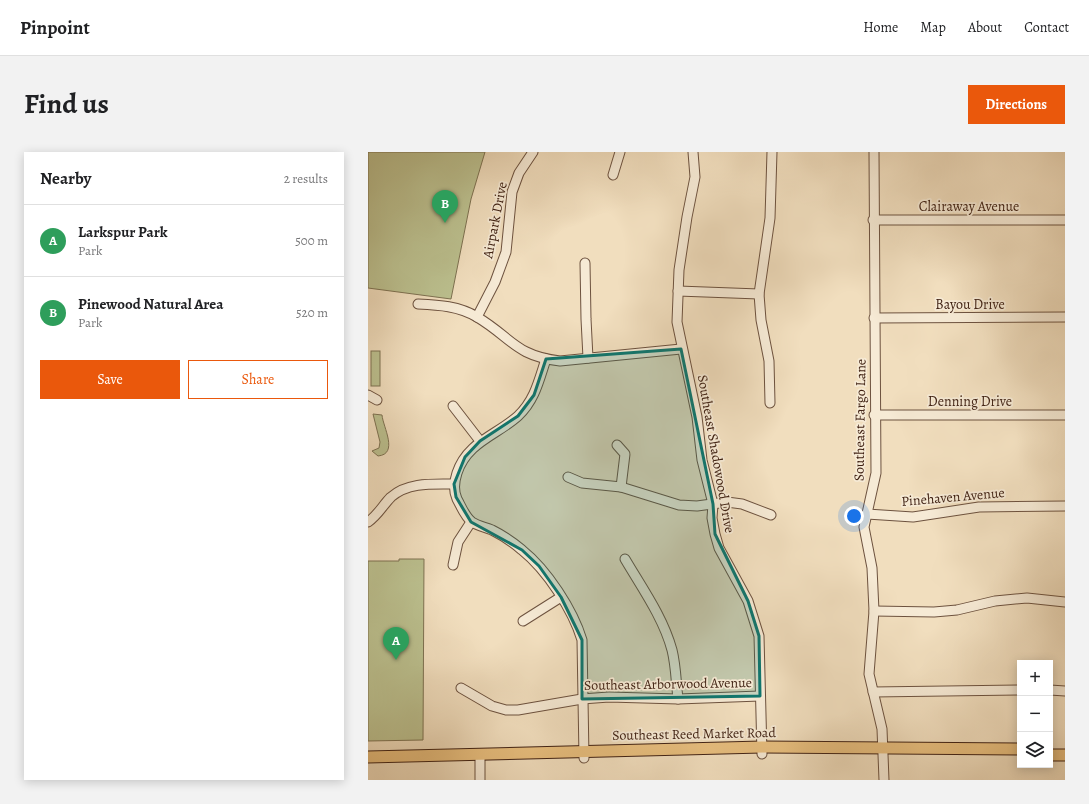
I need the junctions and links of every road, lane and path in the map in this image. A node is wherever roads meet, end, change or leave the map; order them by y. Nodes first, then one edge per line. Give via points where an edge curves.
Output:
1 (533, 152) edge
2 (620, 152) edge
3 (693, 152) edge
4 (772, 152) edge
5 (874, 152) edge
6 (612, 175) dead end
7 (873, 220) junction
8 (1065, 220) edge
9 (585, 263) dead end
10 (678, 291) junction
11 (759, 294) junction
12 (418, 304) dead end
13 (477, 317) junction
14 (1065, 317) edge
15 (874, 318) junction
16 (682, 349) junction
17 (588, 358) junction
18 (546, 359) junction
19 (368, 395) edge
20 (377, 400) dead end
21 (770, 403) dead end
22 (453, 406) dead end
23 (874, 415) junction
24 (1065, 415) edge
25 (480, 441) junction
26 (617, 445) dead end
27 (568, 477) dead end
28 (454, 484) junction
29 (621, 487) junction
30 (712, 504) junction
31 (1065, 506) edge
32 (867, 514) junction
33 (771, 515) dead end
34 (368, 522) edge
35 (471, 522) junction
36 (625, 559) dead end
37 (453, 565) dead end
38 (561, 597) junction
39 (1065, 602) edge
40 (874, 612) junction
41 (523, 621) dead end
42 (461, 688) dead end
43 (1017, 690) edge
44 (1053, 690) edge
45 (1065, 691) edge
46 (873, 692) junction
47 (760, 696) junction
48 (582, 699) junction
49 (678, 699) junction
50 (1017, 749) edge
51 (1053, 749) edge
52 (1065, 749) edge
53 (883, 750) junction
54 (762, 751) junction
55 (584, 754) junction
56 (1017, 755) edge
57 (1053, 755) edge
58 (368, 756) edge
59 (1065, 756) edge
60 (480, 759) junction
61 (368, 762) edge
62 (480, 780) edge
63 (884, 780) edge

1 - 13 street, Airpark Drive via 519,173 512,192 506,252 495,282
2 - 6 street
3 - 10 street, Southeast Shadowood Drive via 695,176
4 - 11 street via 770,218
5 - 7 street, Southeast Fargo Lane
7 - 8 street, Clairaway Avenue
7 - 15 street, Southeast Fargo Lane
9 - 17 street
10 - 11 street
10 - 16 street, Southeast Shadowood Drive via 677,322
11 - 21 street via 769,361
12 - 13 street via 457,308
13 - 18 street via 515,347 530,355
14 - 15 street, Bayou Drive
15 - 23 street, Southeast Fargo Lane
16 - 17 street
16 - 30 street, Southeast Shadowood Drive
17 - 18 street via 560,361
18 - 25 street via 534,395 518,416
19 - 20 street
22 - 25 street
23 - 24 street, Denning Drive
23 - 32 street, Southeast Fargo Lane via 876,474
25 - 28 street via 460,465
26 - 29 street via 625,454
27 - 29 street via 582,483
28 - 34 street via 420,484 399,491
28 - 35 street via 456,497
29 - 30 street via 679,505
30 - 33 street via 742,504
30 - 47 street, Southeast Shadowood Drive via 719,548 754,618 759,636
31 - 32 street, Pinehaven Avenue via 979,507 912,517
32 - 40 street, Southeast Fargo Lane via 864,527 872,568
35 - 37 street via 458,542
35 - 38 street via 492,530 522,550 539,566
36 - 49 street via 656,610 671,649 676,669
38 - 41 street
38 - 48 street via 578,626 582,640
39 - 40 street via 1027,598 957,610
40 - 46 street, Southeast Fargo Lane via 869,674
42 - 48 street, Southeast Arborwood Avenue via 492,706 506,710
43 - 46 street
44 - 45 street
46 - 53 street, Southeast Fargo Lane via 882,729
47 - 49 street, Southeast Arborwood Avenue
47 - 54 street, Southeast Shadowood Drive
48 - 49 street, Southeast Arborwood Avenue via 635,696
48 - 55 street
50 - 53 main road, Southeast Reed Market Road
51 - 52 main road
53 - 54 main road, Southeast Reed Market Road
53 - 56 main road, Southeast Reed Market Road
53 - 63 street, Southeast Fargo Lane
54 - 55 main road, Southeast Reed Market Road
55 - 58 main road, Southeast Reed Market Road
55 - 60 main road, Southeast Reed Market Road
57 - 59 main road
60 - 61 main road, Southeast Reed Market Road
60 - 62 street

